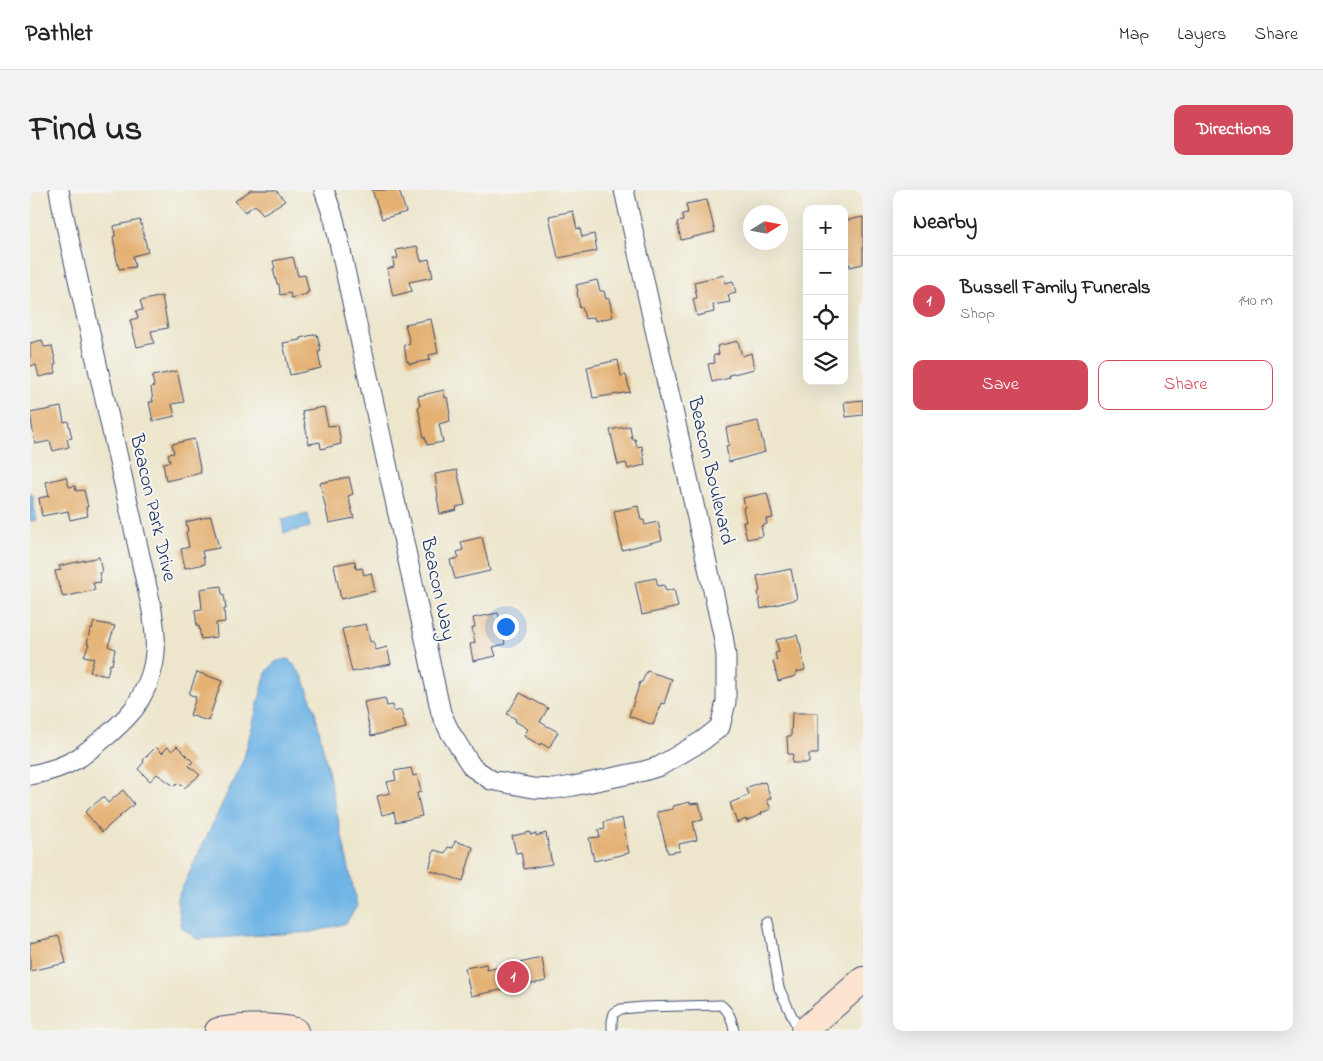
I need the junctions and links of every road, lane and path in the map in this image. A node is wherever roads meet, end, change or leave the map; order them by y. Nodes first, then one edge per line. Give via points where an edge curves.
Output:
1 (59, 190) edge
2 (324, 190) edge
3 (624, 190) edge
4 (689, 748) joint
5 (30, 775) edge
6 (768, 921) dead end
7 (863, 980) edge
8 (218, 1031) edge
9 (295, 1031) edge
10 (612, 1031) edge
11 (734, 1031) edge
12 (799, 1031) edge
13 (804, 1031) edge

1 - 5 street, Beacon Park Drive via 151,605 156,655 145,690 125,719 72,762
2 - 4 street, Beacon Way via 334,219 441,713 472,767 491,780 554,789 644,771 660,766
3 - 4 street, Beacon Boulevard via 726,656 726,702 720,727
6 - 12 lane via 779,988
7 - 13 street
8 - 9 street via 256,1027
10 - 11 lane via 614,1013 621,1009 721,1005 731,1017

